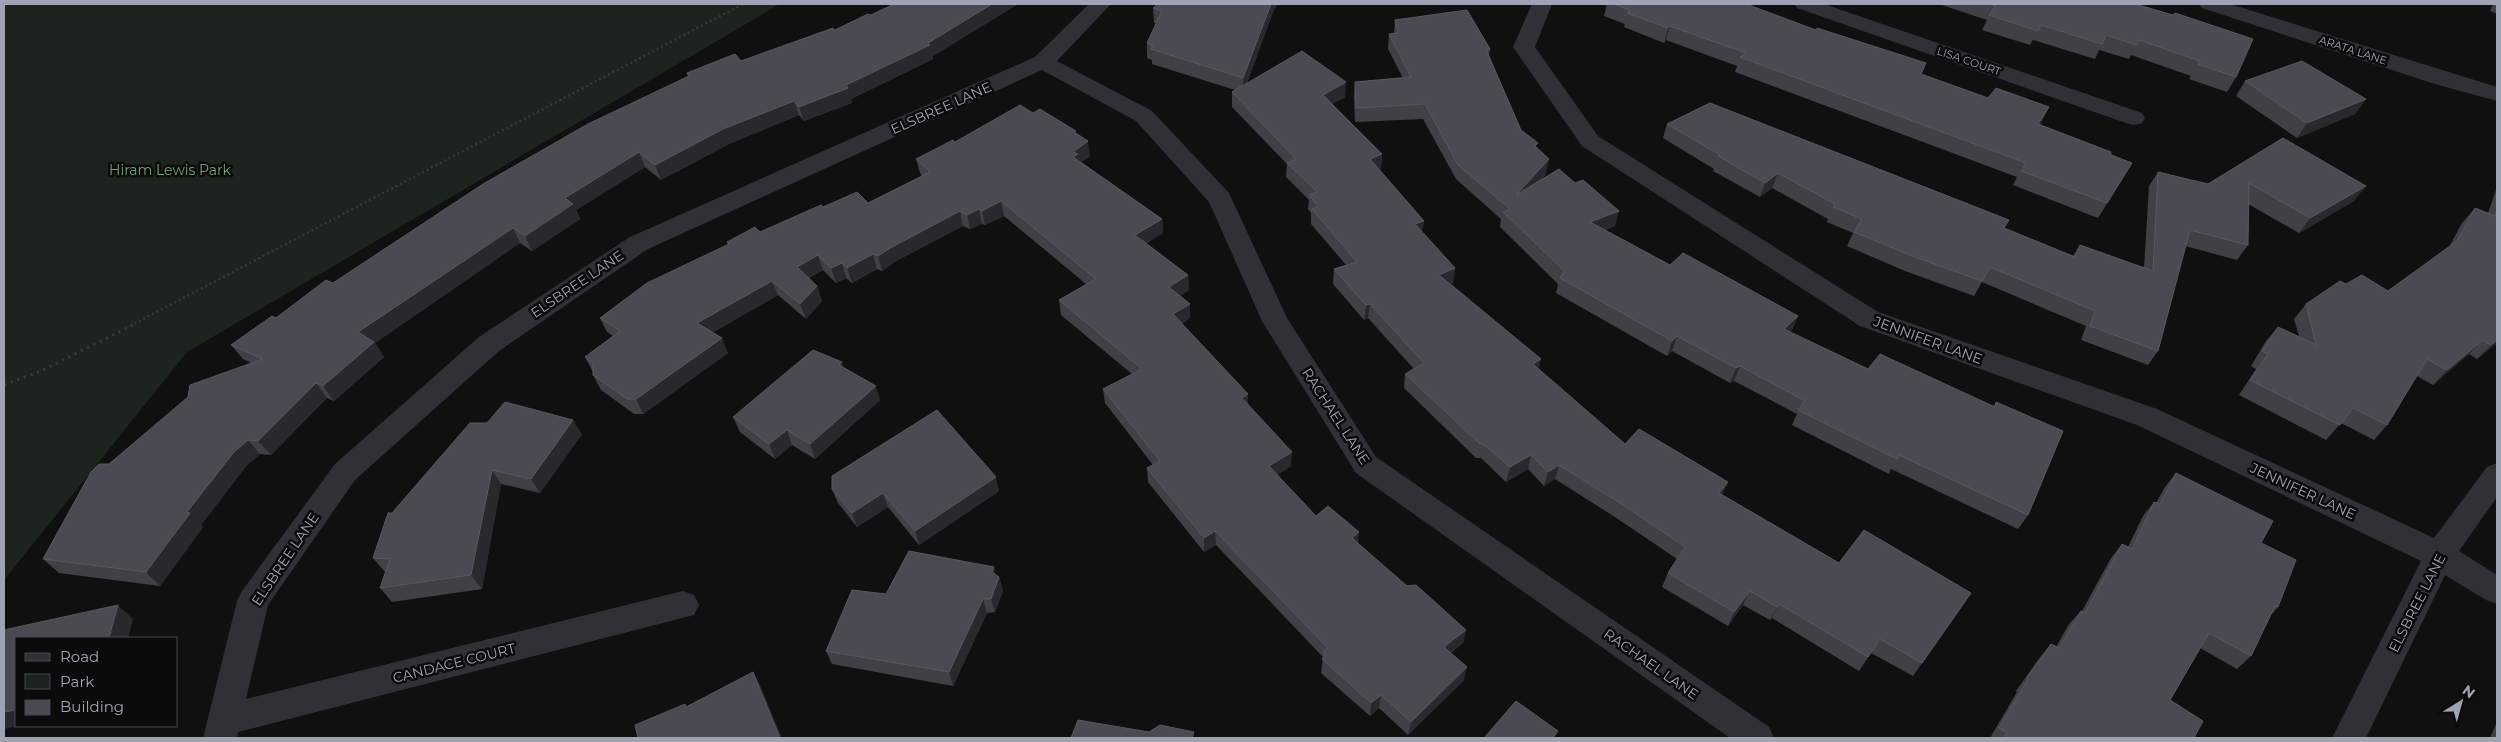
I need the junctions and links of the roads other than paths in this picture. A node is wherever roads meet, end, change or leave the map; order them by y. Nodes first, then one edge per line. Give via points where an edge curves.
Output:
1 (1101, 4) edge
2 (1542, 4) edge
3 (1804, 4) edge
4 (2209, 4) edge
5 (1043, 62) junction
6 (2497, 94) edge
7 (2134, 118) dead end
8 (2497, 475) edge
9 (2439, 555) junction
10 (2497, 591) edge
11 (683, 605) dead end
12 (222, 729) edge
13 (1757, 738) edge
14 (2349, 738) edge

1 - 5 street, ELSBREE LANE
2 - 9 street, JENNIFER LANE via 1524,47 1590,141 1869,319 2147,418
3 - 7 street, LISA COURT
4 - 6 street, ARATA LANE
5 - 12 street, ELSBREE LANE via 639,243 489,344 345,472 253,601
5 - 13 street, RACHAEL LANE via 1144,116 1220,199 1275,321 1366,465
8 - 9 street, ELSBREE LANE
9 - 10 street
9 - 14 street, ELSBREE LANE
11 - 12 street, CANDACE COURT

